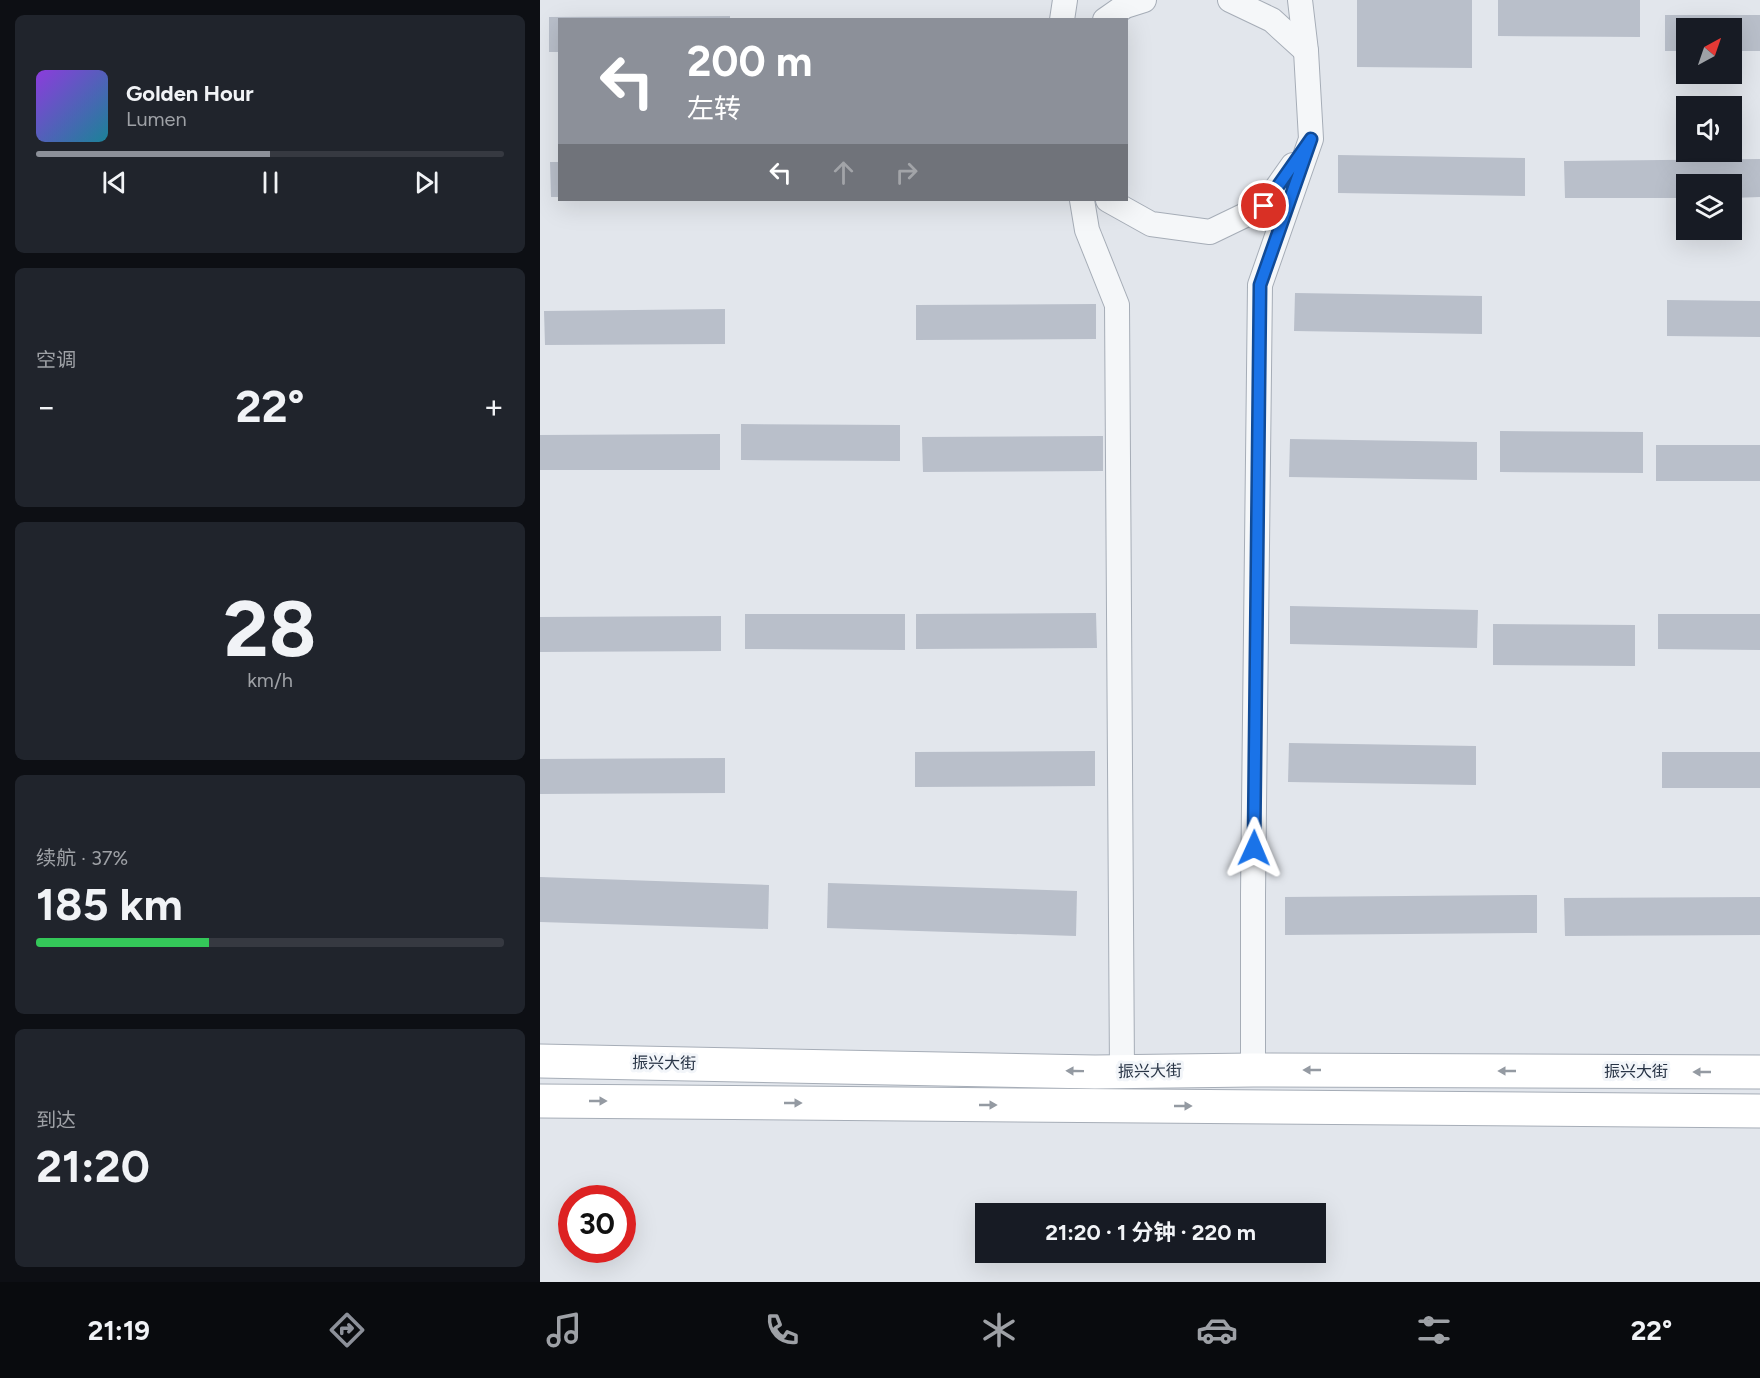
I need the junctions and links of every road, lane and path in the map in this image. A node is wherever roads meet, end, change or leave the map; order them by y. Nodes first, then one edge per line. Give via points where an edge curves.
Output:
1 (1065, 0) edge
2 (1144, 0) edge
3 (1230, 0) edge
4 (1300, 0) edge
5 (1062, 18) edge
6 (1108, 18) edge
7 (1306, 51) junction
8 (1311, 139) junction
9 (1082, 201) edge
10 (1110, 201) edge
11 (540, 1061) edge
12 (1253, 1070) junction
13 (1122, 1072) junction
14 (1760, 1072) edge
15 (540, 1101) edge
16 (1760, 1111) edge

1 - 5 street
2 - 6 street via 1125,6
3 - 7 street via 1272,20
4 - 7 street
7 - 8 street
8 - 10 street via 1264,206 1210,232 1150,224
8 - 12 street via 1260,285
9 - 13 street via 1087,230 1117,305
13 -> 11 main road, 振兴大街
12 - 13 main road, 振兴大街
14 -> 12 main road, 振兴大街
15 -> 16 main road, 振兴大街

